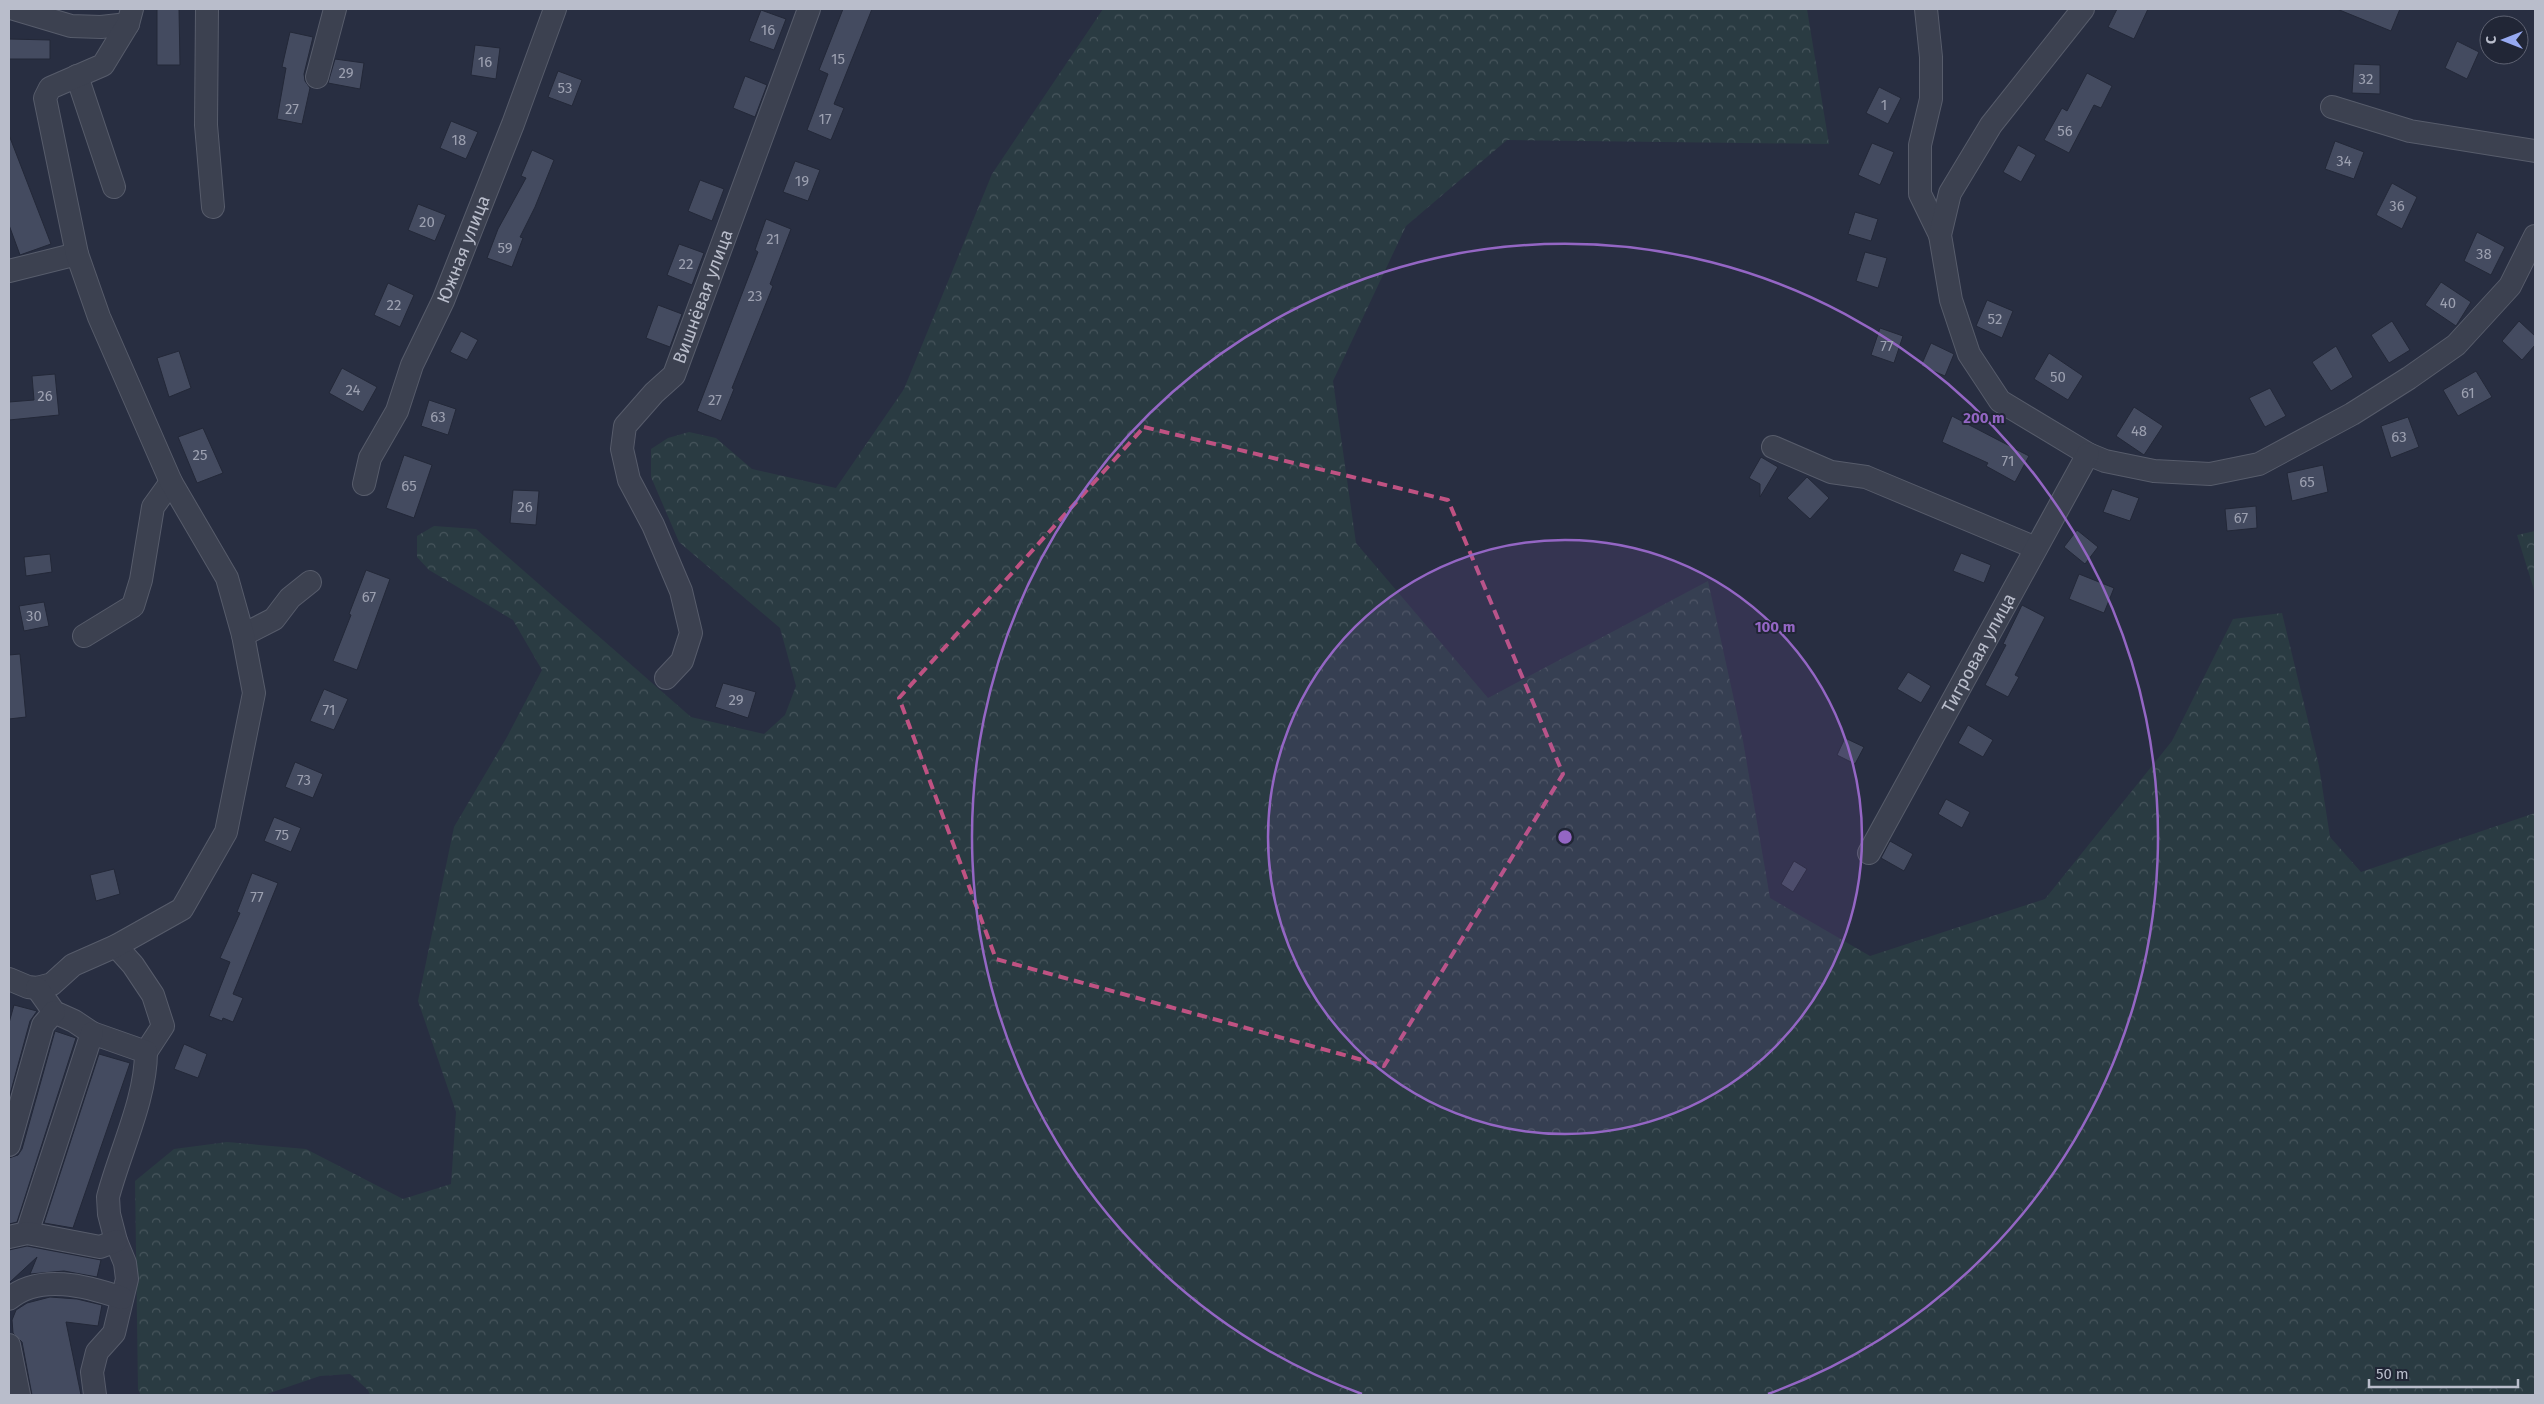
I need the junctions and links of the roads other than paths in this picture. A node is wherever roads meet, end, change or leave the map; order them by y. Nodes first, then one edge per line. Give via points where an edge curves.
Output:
1 (14, 9) edge
2 (207, 9) edge
3 (335, 9) edge
4 (555, 9) edge
5 (809, 9) edge
6 (1926, 9) edge
7 (2083, 9) edge
8 (130, 16) edge
9 (77, 76) junction
10 (317, 77) dead end
11 (2332, 107) dead end
12 (2535, 151) edge
13 (114, 187) dead end
14 (213, 207) dead end
15 (1940, 235) junction
16 (2535, 236) edge
17 (77, 254) junction
18 (9, 270) edge
19 (1773, 447) dead end
20 (2088, 454) junction
21 (170, 482) junction
22 (364, 484) dead end
23 (2036, 548) junction
24 (310, 582) dead end
25 (243, 634) junction
26 (84, 636) dead end
27 (666, 678) dead end
28 (1870, 853) dead end
29 (116, 946) junction
30 (9, 979) edge
31 (37, 988) junction
32 (54, 1012) junction
33 (92, 1033) junction
34 (146, 1052) junction
35 (9, 1145) edge
36 (18, 1235) edge
37 (116, 1241) junction
38 (122, 1298) junction
39 (9, 1299) edge
40 (9, 1345) edge
41 (19, 1395) edge
42 (95, 1395) edge

1 - 8 street via 71,26 101,28
2 - 14 street via 206,125
3 - 10 street
4 - 22 street, Южная улица via 443,301 412,365 398,411 370,458
5 - 27 street, Вишнёвая улица via 674,375 625,426 622,448 629,480 653,525 681,591 691,633 682,661
6 - 15 street via 1931,98 1920,145 1920,194
7 - 15 street via 1991,125 1950,193
8 - 9 street via 103,65
9 - 13 street
9 - 17 street via 50,88 45,98
11 - 12 street via 2410,130
15 - 20 street via 1952,300 1969,354 2000,402
16 - 20 street via 2510,286 2456,345 2352,414 2259,464 2210,474 2154,471 2105,461
17 - 18 street
17 - 21 street via 99,317
19 - 23 street via 1831,472 1866,477
20 - 23 street, Тигровая улица
21 - 25 street via 227,578
21 - 26 street via 153,507 133,606
23 - 28 street, Тигровая улица
24 - 25 street via 290,598 274,619
25 - 29 street via 254,693 226,832 182,909
29 - 31 street via 73,965 52,984
29 - 34 street via 153,996 163,1026
30 - 31 street via 28,988
31 - 32 street
32 - 33 street
32 - 35 street via 43,1025
33 - 34 street
33 - 36 street
34 - 37 street via 146,1070 108,1196
36 - 37 street via 100,1247
37 - 38 street via 127,1278
38 - 39 street via 97,1289 36,1284 19,1290
38 - 42 street via 114,1333 97,1352 92,1372
40 - 41 street

